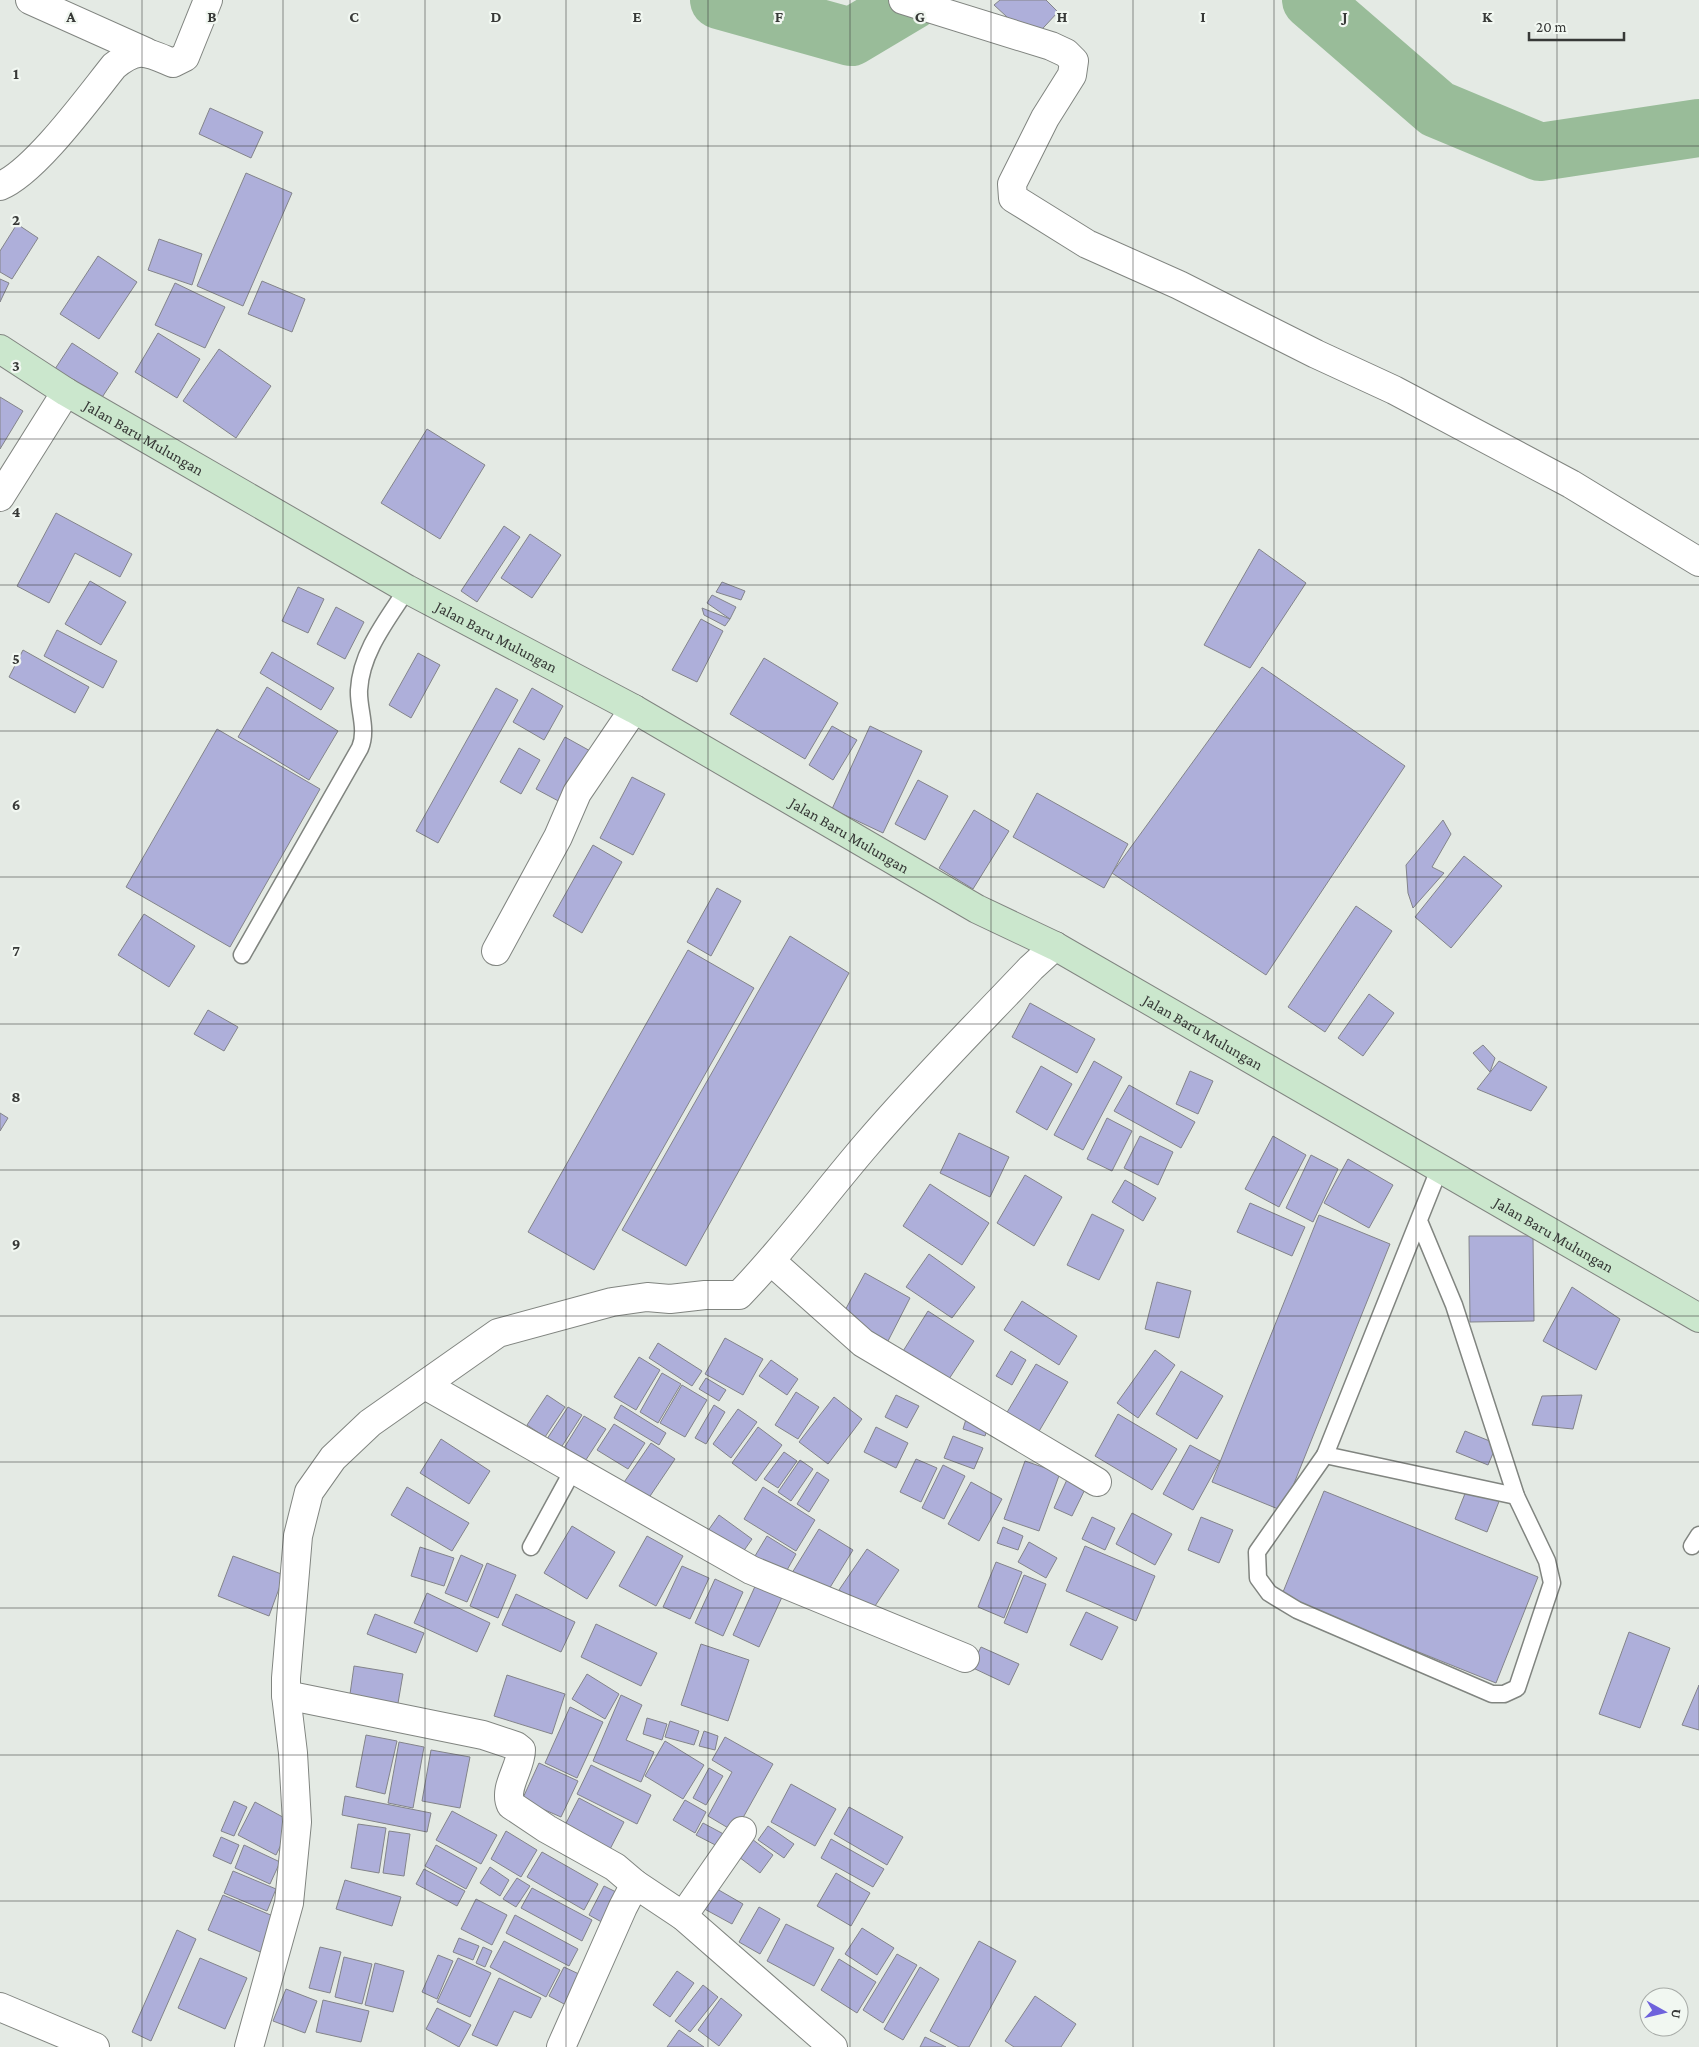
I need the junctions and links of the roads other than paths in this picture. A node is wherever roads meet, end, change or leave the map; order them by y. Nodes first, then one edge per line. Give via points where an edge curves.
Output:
1 (30, 0) edge
2 (208, 0) edge
3 (903, 0) edge
4 (146, 52) junction
5 (0, 186) edge
6 (0, 349) edge
7 (66, 392) junction
8 (0, 497) edge
9 (1699, 562) edge
10 (407, 589) junction
11 (634, 709) junction
12 (1055, 946) junction
13 (496, 951) dead end
14 (242, 955) dead end
15 (1440, 1168) junction
16 (1419, 1221) junction
17 (772, 1262) junction
18 (1699, 1318) edge
19 (425, 1385) junction
20 (1325, 1455) junction
21 (573, 1470) junction
22 (1097, 1482) dead end
23 (1516, 1496) junction
24 (531, 1546) dead end
25 (965, 1658) dead end
26 (286, 1696) junction
27 (742, 1830) dead end
28 (635, 1884) junction
29 (683, 1916) junction
30 (0, 2007) edge
31 (95, 2047) edge
32 (249, 2047) edge
33 (561, 2047) edge
34 (833, 2047) edge

1 - 4 street
2 - 4 street via 188,52 180,61 173,63
3 - 9 street via 1051,46 1074,61 1072,75 1045,118 1012,184 1013,198 1087,244 1394,390 1562,479
4 - 5 street via 128,55 114,66 38,156 10,182
6 - 7 main road, Jalan Baru Mulungan
7 - 8 street
7 - 10 main road, Jalan Baru Mulungan
10 - 11 main road, Jalan Baru Mulungan
10 - 14 lane via 369,651 362,671 359,690 363,735 360,748
11 - 12 main road, Jalan Baru Mulungan via 977,910
11 - 13 street via 577,793 558,837
12 - 15 main road, Jalan Baru Mulungan
12 - 17 street via 869,1142
15 - 16 lane
15 - 18 main road, Jalan Baru Mulungan
16 - 20 lane
16 - 23 lane via 1454,1305
17 - 19 street via 739,1295 647,1297 612,1302 498,1333
17 - 22 street via 863,1344
19 - 21 street
19 - 26 street via 370,1423 333,1458 309,1492 298,1536
20 - 23 lane
20 - 23 lane via 1257,1552 1258,1578 1269,1593 1297,1610 1492,1694 1504,1694 1517,1688 1552,1583 1548,1560
21 - 24 lane
21 - 25 street via 751,1570
26 - 28 street via 483,1735 516,1746 521,1750 521,1758 509,1792 512,1805 547,1829 615,1867
26 - 32 street via 296,1822 289,1903
27 - 29 street
28 - 29 street
28 - 33 street
29 - 34 street
30 - 31 street

